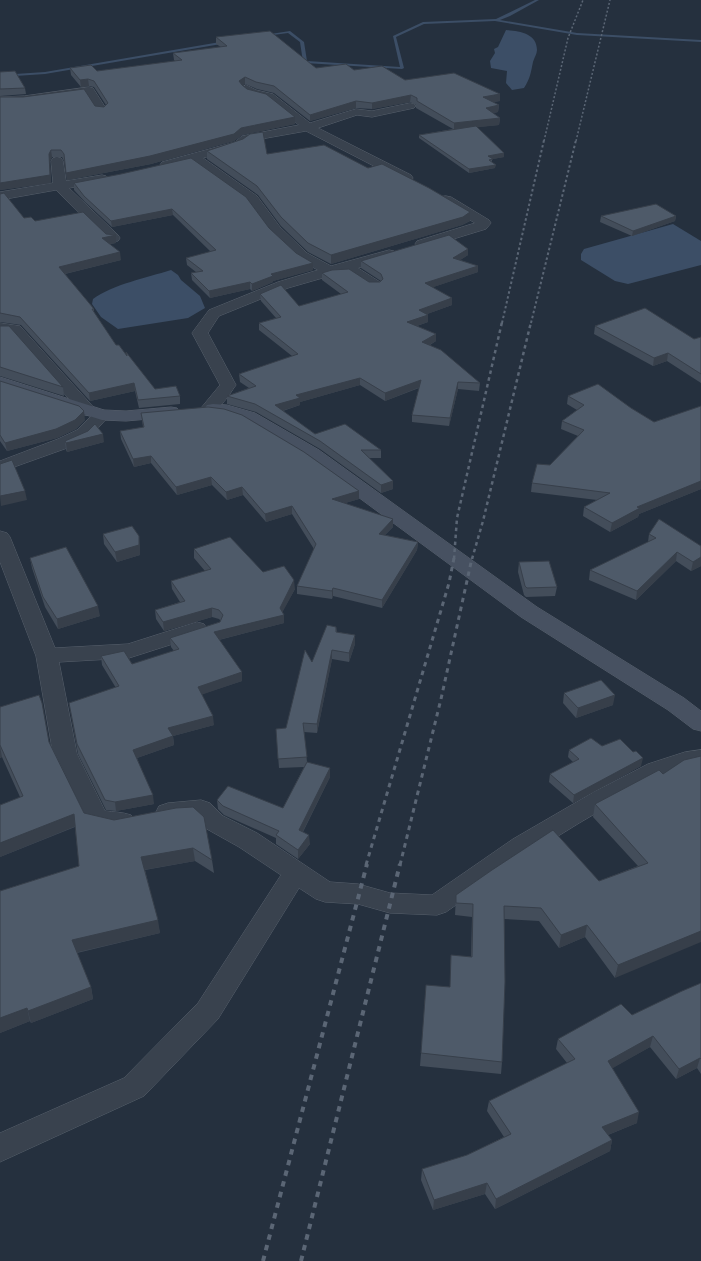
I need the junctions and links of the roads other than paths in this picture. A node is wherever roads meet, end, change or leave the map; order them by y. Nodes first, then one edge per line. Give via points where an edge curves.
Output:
1 (246, 88) edge
2 (0, 100) edge
3 (410, 106) edge
4 (101, 110) edge
5 (308, 127) junction
6 (195, 158) junction
7 (57, 161) edge
8 (155, 167) edge
9 (112, 177) edge
10 (420, 185) edge
11 (60, 187) junction
12 (433, 192) edge
13 (0, 196) edge
14 (112, 238) dead end
15 (337, 270) junction
16 (375, 285) edge
17 (0, 328) edge
18 (0, 382) edge
19 (197, 409) junction
20 (96, 413) junction
21 (0, 467) edge
22 (0, 537) edge
23 (212, 625) edge
24 (47, 656) junction
25 (701, 722) edge
26 (701, 758) edge
27 (296, 872) junction
28 (1, 1143) edge

1 - 5 street via 271,97
2 - 4 street via 89,90
3 - 5 street via 372,114 356,112
5 - 6 street via 246,138 239,144
5 - 10 street
6 - 8 street
6 - 15 street via 252,199 275,230 302,256 329,271
7 - 11 street
9 - 11 street
11 - 13 street
11 - 14 street
12 - 15 street via 484,223
15 - 16 street via 346,268 354,271
15 - 19 street via 283,285 214,313 200,334 228,385
17 - 20 street via 15,329
18 - 20 main road
19 - 20 main road via 126,416
19 - 25 main road via 227,410 249,417 312,454 529,612
20 - 21 street via 83,434
22 - 24 street
23 - 24 street via 129,651
24 - 27 street via 65,754 96,818 116,822 177,810 201,809 214,822 248,840
26 - 27 street via 685,760 656,770 603,798 522,846 437,905 390,903 358,894 325,892
27 - 28 street via 208,1011 134,1087

